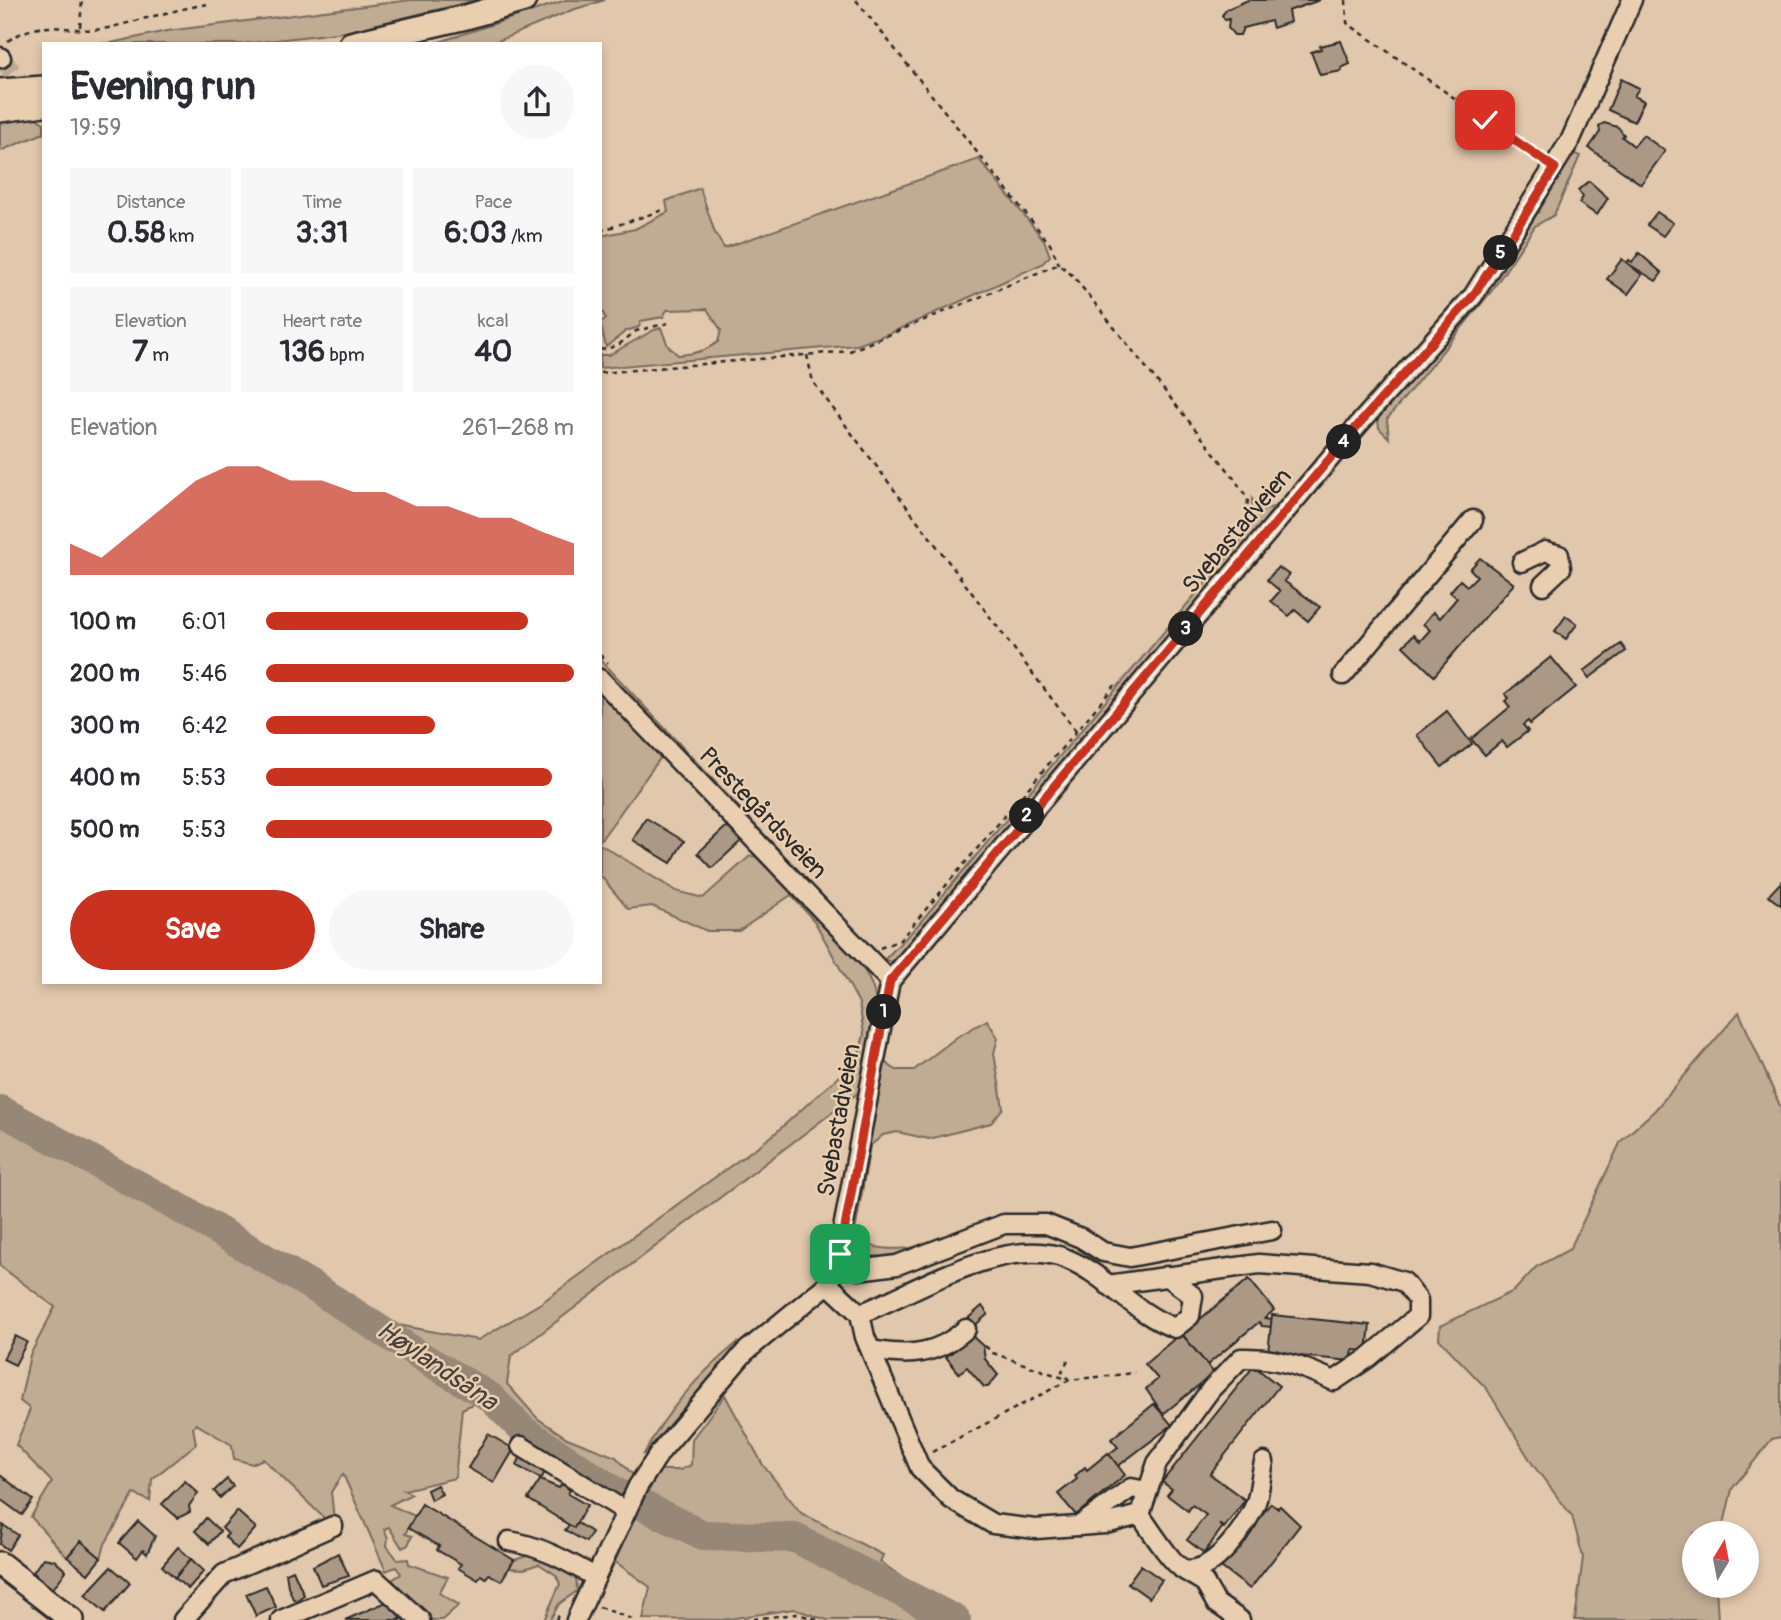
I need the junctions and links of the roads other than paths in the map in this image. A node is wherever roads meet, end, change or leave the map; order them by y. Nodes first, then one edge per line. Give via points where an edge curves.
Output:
1 (524, 0) edge
2 (1632, 0) edge
3 (360, 42) edge
4 (42, 76) edge
5 (0, 78) edge
6 (42, 88) edge
7 (0, 91) edge
8 (42, 104) edge
9 (0, 110) edge
10 (1473, 520) dead end
11 (1522, 562) dead end
12 (1543, 585) dead end
13 (1343, 675) dead end
14 (602, 681) edge
15 (890, 981) junction
16 (1272, 1230) dead end
17 (840, 1254) junction
18 (1167, 1276) junction
19 (828, 1284) junction
20 (1114, 1294) junction
21 (860, 1314) junction
22 (967, 1329) dead end
23 (872, 1350) junction
24 (521, 1446) dead end
25 (1264, 1462) dead end
26 (1147, 1491) junction
27 (626, 1509) junction
28 (1140, 1515) junction
29 (333, 1526) dead end
30 (1079, 1526) junction
31 (509, 1541) dead end
32 (0, 1564) edge
33 (1182, 1569) junction
34 (595, 1577) junction
35 (72, 1620) edge
36 (183, 1620) edge
37 (281, 1620) edge
38 (420, 1620) edge
39 (576, 1620) edge
40 (1240, 1620) edge

1 - 3 main road
2 - 15 street, Svebastadveien via 1555,168 1473,296 1350,435
4 - 5 main road
6 - 7 main road
8 - 9 main road
10 - 13 street
11 - 12 street via 1545,551 1559,555 1561,568
14 - 15 street, Prestegårdsveien
15 - 17 street, Svebastadveien
16 - 17 street via 1130,1257 1103,1252 1046,1224 1004,1224 897,1265 858,1270
17 - 19 street, Svebastadveien
18 - 20 street
18 - 20 street via 1193,1296 1190,1316 1175,1328 1155,1321
18 - 26 street via 1259,1264 1370,1272 1404,1282 1418,1300 1418,1316 1334,1381 1301,1365 1268,1357 1241,1358 1157,1463
19 - 21 street
19 - 27 street, Svebastadveien via 745,1352 690,1413
20 - 21 street via 1067,1259 1032,1253 980,1260
21 - 23 street
22 - 23 street via 927,1354
23 - 30 street via 920,1468 951,1499 993,1524 1036,1529
24 - 27 street
25 - 33 street via 1257,1502 1234,1538 1212,1563 1198,1570
26 - 28 street
26 - 30 street via 1131,1488
27 - 34 street, Svebastadveien
28 - 30 street
28 - 33 street
29 - 36 street via 224,1574
31 - 34 street via 564,1559
32 - 35 main road
33 - 40 street via 1204,1582 1216,1603
34 - 39 street, Svebastadveien
37 - 38 street via 376,1580

